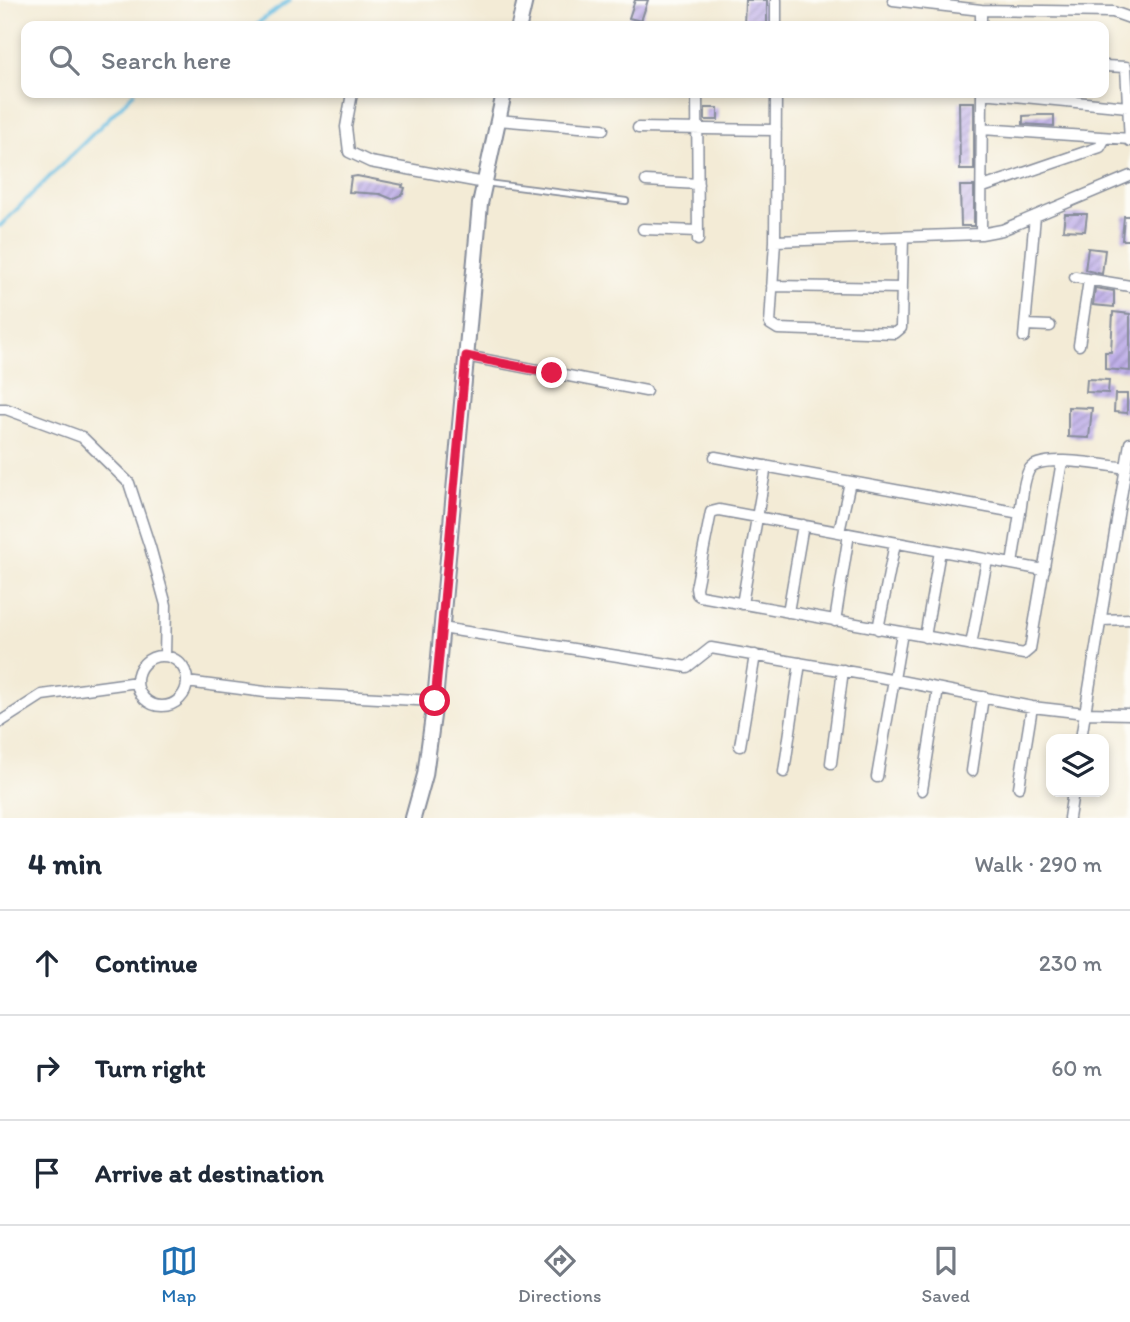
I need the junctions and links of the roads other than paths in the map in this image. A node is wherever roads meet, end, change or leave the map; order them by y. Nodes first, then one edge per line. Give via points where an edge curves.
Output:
1 (525, 0) edge
2 (776, 0) edge
3 (893, 0) edge
4 (1013, 5) edge
5 (981, 10) junction
6 (1130, 18) edge
7 (520, 21) edge
8 (776, 21) edge
9 (981, 21) edge
10 (1109, 66) edge
11 (1128, 67) edge
12 (351, 98) edge
13 (503, 98) edge
14 (696, 98) edge
15 (776, 98) edge
16 (982, 98) edge
17 (1034, 98) edge
18 (1128, 107) junction
19 (498, 120) junction
20 (603, 128) dead end
21 (638, 128) dead end
22 (697, 129) junction
23 (982, 129) junction
24 (776, 130) junction
25 (1105, 138) junction
26 (1130, 140) edge
27 (1130, 176) edge
28 (646, 181) dead end
29 (485, 183) junction
30 (698, 184) junction
31 (983, 187) junction
32 (626, 201) dead end
33 (1035, 216) junction
34 (643, 229) dead end
35 (981, 234) junction
36 (903, 237) junction
37 (775, 241) junction
38 (1075, 278) dead end
39 (1089, 280) junction
40 (772, 286) junction
41 (1130, 286) edge
42 (902, 288) junction
43 (1025, 325) junction
44 (1050, 326) dead end
45 (1024, 337) dead end
46 (1080, 345) dead end
47 (466, 356) junction
48 (646, 391) dead end
49 (0, 409) edge
50 (1130, 443) edge
51 (715, 457) dead end
52 (1062, 461) junction
53 (1128, 464) edge
54 (766, 466) junction
55 (849, 482) junction
56 (1020, 513) junction
57 (757, 517) junction
58 (803, 525) junction
59 (844, 533) junction
60 (895, 542) junction
61 (940, 551) junction
62 (987, 559) junction
63 (1012, 564) junction
64 (1044, 570) junction
65 (741, 604) junction
66 (788, 612) junction
67 (1130, 619) edge
68 (1102, 620) junction
69 (835, 621) junction
70 (442, 628) junction
71 (878, 629) junction
72 (902, 633) junction
73 (925, 637) junction
74 (971, 645) junction
75 (755, 655) junction
76 (165, 656) junction
77 (800, 663) junction
78 (843, 670) junction
79 (893, 680) junction
80 (137, 681) junction
81 (187, 682) junction
82 (938, 689) junction
83 (983, 698) junction
84 (435, 701) junction
85 (1032, 707) junction
86 (1085, 713) junction
87 (1130, 714) edge
88 (0, 722) edge
89 (1082, 734) edge
90 (740, 746) dead end
91 (831, 763) dead end
92 (972, 771) dead end
93 (784, 772) dead end
94 (877, 777) dead end
95 (1018, 787) dead end
96 (922, 790) dead end
97 (1072, 797) edge
98 (413, 818) edge
99 (1069, 818) edge

1 - 7 street
2 - 8 street
3 - 5 street
4 - 5 street
4 - 6 street via 1114,12
5 - 9 street
10 - 11 street
11 - 18 street
12 - 29 street via 346,127 349,152 370,162
13 - 19 street
14 - 22 street
15 - 24 street
16 - 23 street
17 - 18 street
18 - 26 street
19 - 20 street
19 - 29 street
21 - 22 street
22 - 24 street
22 - 30 street
23 - 25 street
23 - 31 street
24 - 37 street
25 - 26 street
25 - 31 street via 1100,147
27 - 33 street
28 - 30 street
29 - 32 lane
29 - 47 street
30 - 34 street via 698,236
31 - 35 street
33 - 35 street
33 - 43 street
35 - 36 street
36 - 37 street
36 - 42 street
37 - 40 street
38 - 39 street
39 - 41 street
39 - 46 street
40 - 42 street
40 - 42 street via 770,324 778,329 895,333 901,328
43 - 44 street
43 - 45 street
47 - 48 street
47 - 70 street
49 - 76 street via 82,437 129,483 166,605
50 - 53 street
51 - 54 street
52 - 53 street
52 - 56 street via 1045,461 1030,468
52 - 64 street
53 - 68 street
54 - 55 street
54 - 57 street
55 - 56 street
55 - 59 street
56 - 63 street
57 - 58 street
57 - 65 street
57 - 65 street via 711,512 696,588 701,596
58 - 59 street
58 - 66 street
59 - 60 street
59 - 69 street
60 - 61 street
60 - 71 street
61 - 62 street
61 - 73 street
62 - 63 street
62 - 74 street
63 - 64 street
64 - 74 street via 1027,652
65 - 66 street
66 - 69 street
67 - 68 street
68 - 86 street
69 - 71 street
70 - 75 street via 687,667 711,648
70 - 84 street
71 - 72 street
72 - 73 street
72 - 79 street
73 - 74 street
75 - 77 street
75 - 90 street
76 - 80 street via 142,666
76 - 81 street via 178,662
77 - 78 street
77 - 93 street
78 - 79 street
78 - 91 street
79 - 82 street
79 - 94 street
80 - 81 street via 143,697 158,706 181,698
80 - 88 street via 42,695
81 - 84 street via 265,692
82 - 83 street
82 - 96 street
83 - 85 street
83 - 92 street
84 - 98 street via 425,775
85 - 86 street
85 - 95 street
86 - 87 street
86 - 89 street
97 - 99 street

